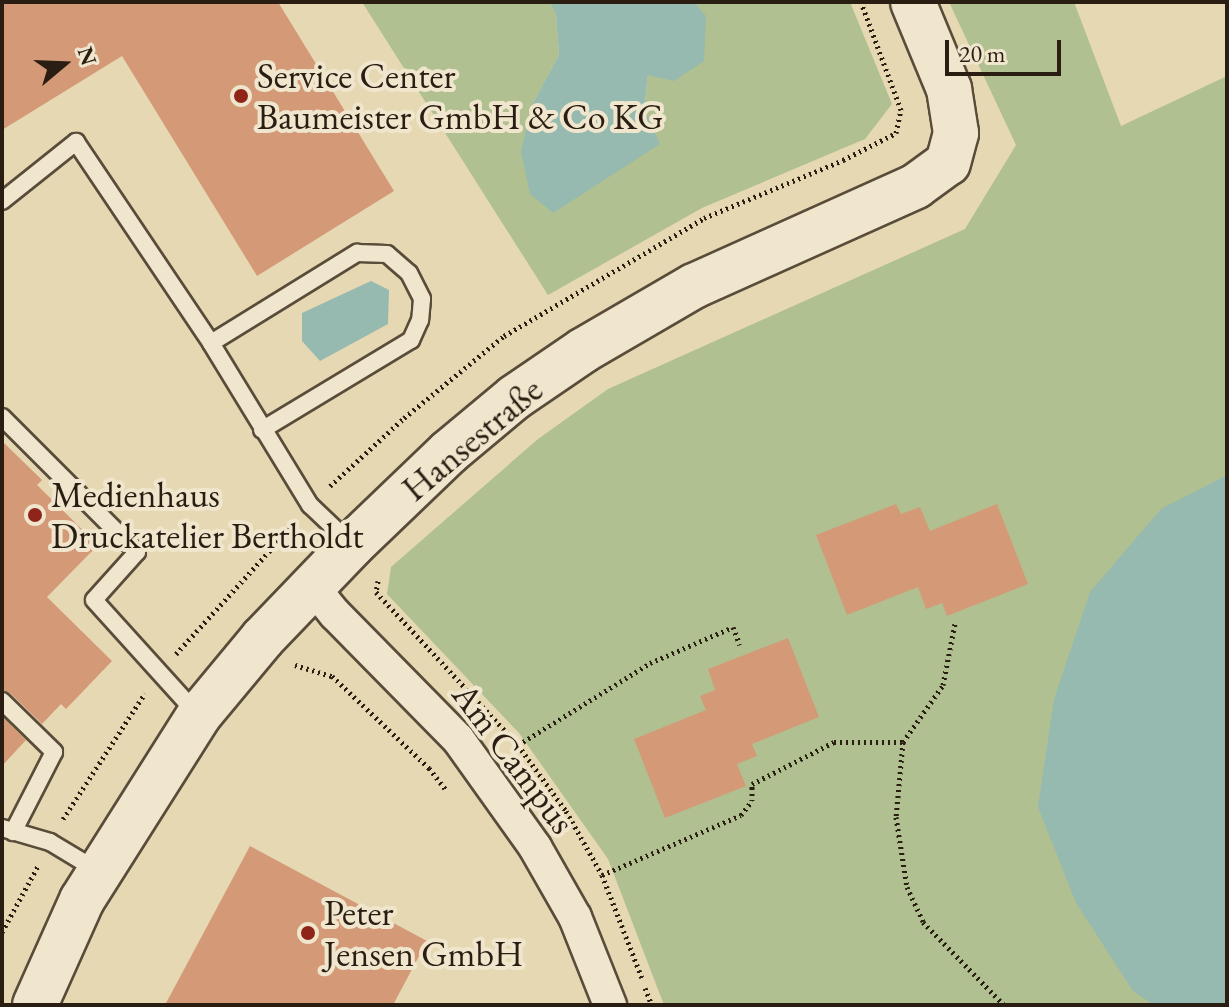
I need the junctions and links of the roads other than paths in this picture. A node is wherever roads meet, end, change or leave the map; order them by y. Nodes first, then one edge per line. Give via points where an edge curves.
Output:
1 (913, 2) edge
2 (2, 201) edge
3 (211, 343) junction
4 (2, 417) edge
5 (262, 430) junction
6 (366, 556) junction
7 (313, 587) junction
8 (2, 701) edge
9 (199, 715) junction
10 (7, 830) edge
11 (99, 872) junction
12 (35, 1005) edge
13 (610, 1005) edge

1 - 6 street, Hansestraße via 949,89 956,133 948,163 916,186 694,286 584,350 515,397 449,452
2 - 3 lane via 76,142
3 - 5 lane
3 - 5 lane via 357,253 387,254 409,273 422,299 411,340
4 - 9 lane via 137,552 94,600
5 - 6 lane via 310,505
6 - 7 street, Hansestraße
7 - 9 street, Hansestraße
7 - 13 street, Am Campus via 458,739 535,847 575,917
8 - 10 lane via 54,752
9 - 11 street, Hansestraße
10 - 11 lane via 50,842
11 - 12 street, Hansestraße

